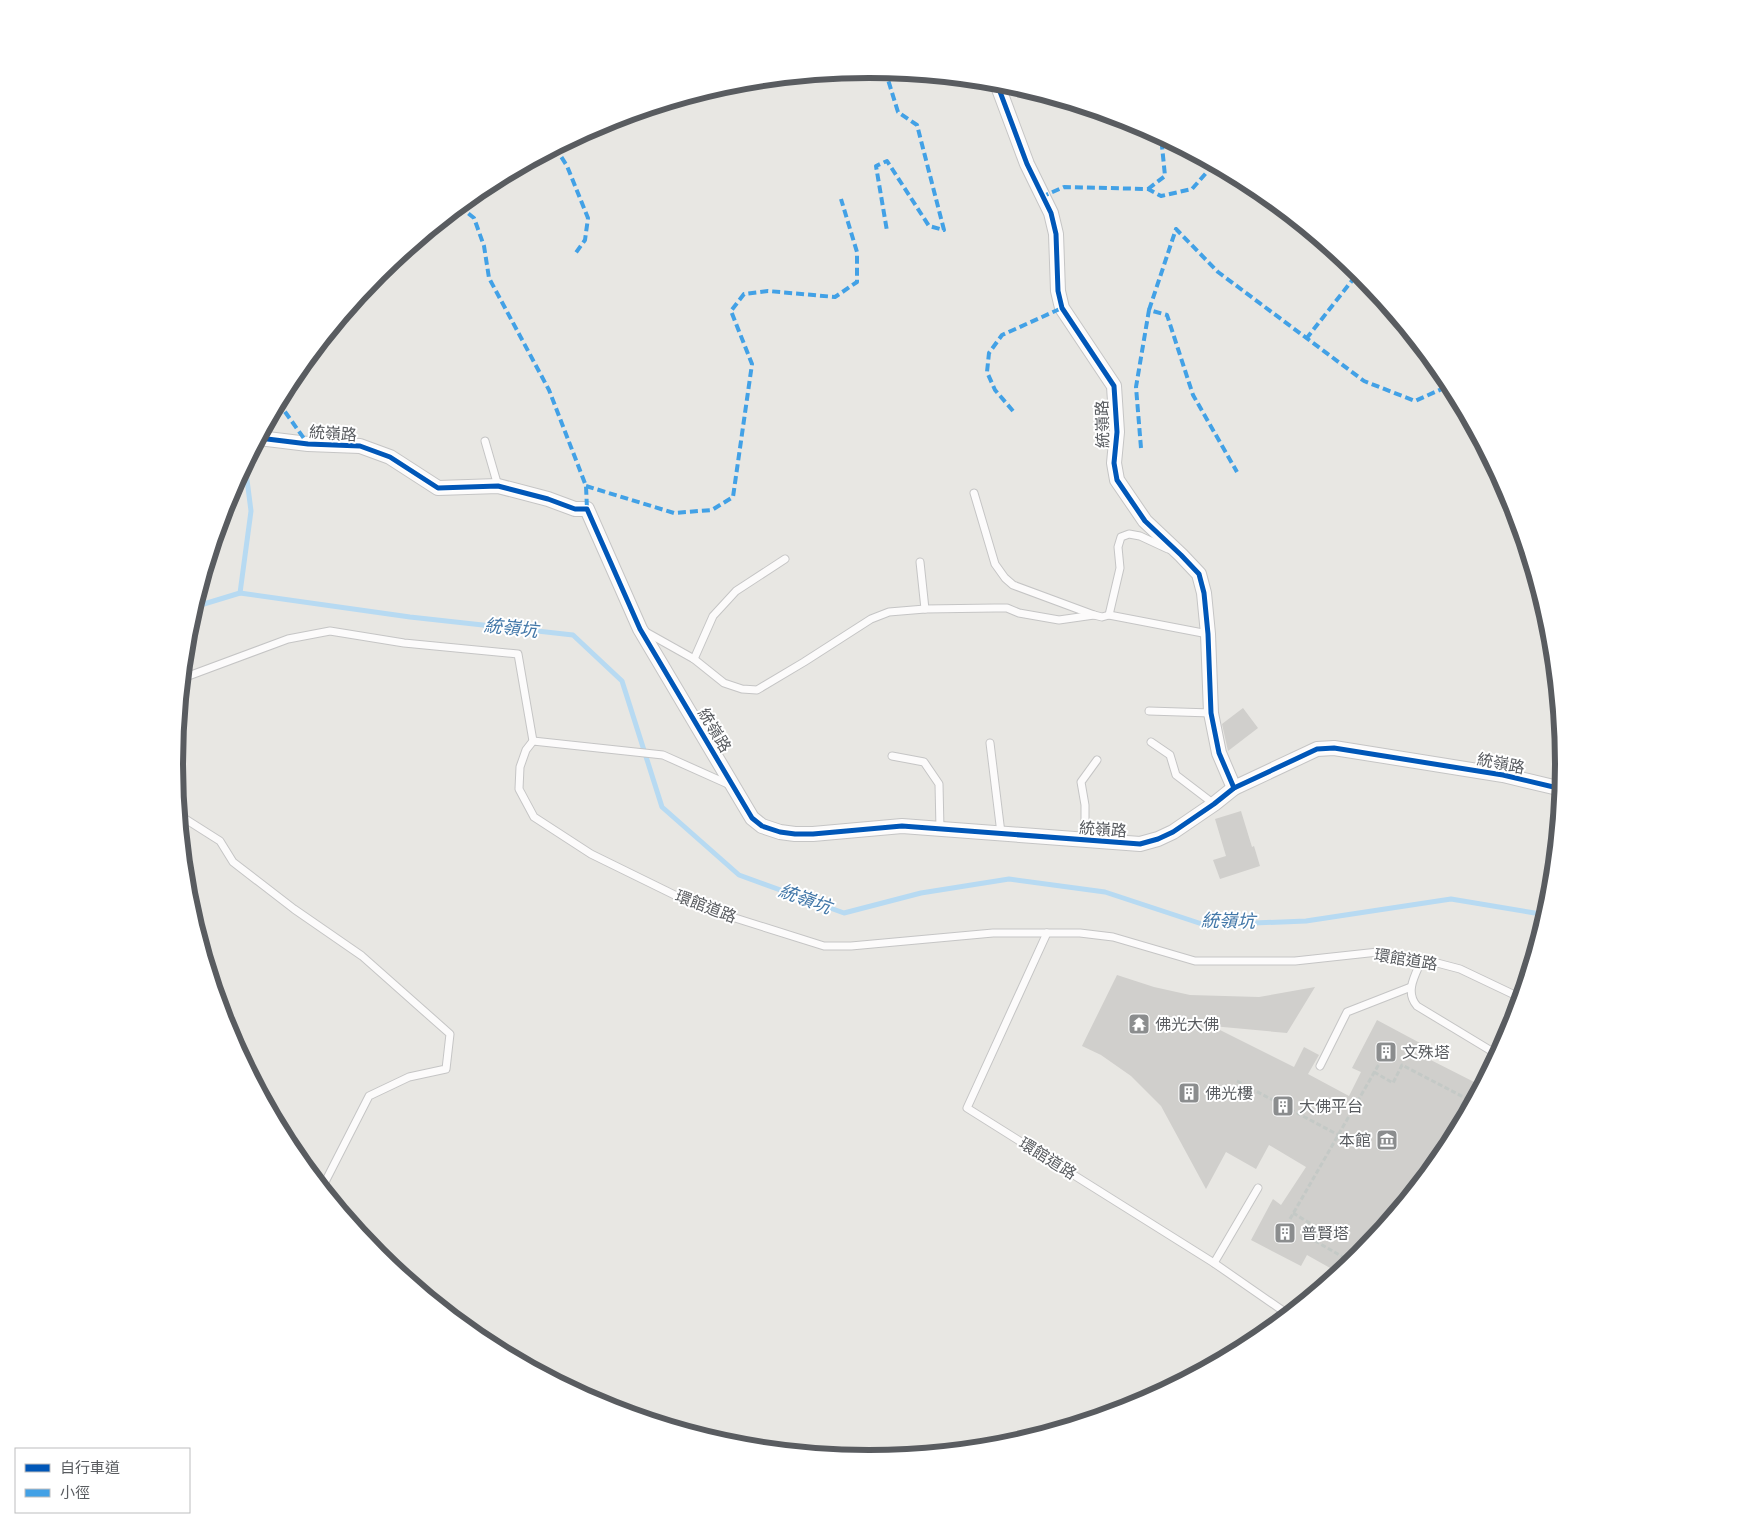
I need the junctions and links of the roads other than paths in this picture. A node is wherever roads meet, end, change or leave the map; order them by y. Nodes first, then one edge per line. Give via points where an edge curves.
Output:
1 (999, 90) edge
2 (265, 439) edge
3 (485, 441) dead end
4 (498, 486) junction
5 (974, 493) dead end
6 (1181, 555) junction
7 (785, 559) dead end
8 (920, 562) dead end
9 (925, 609) junction
10 (1094, 615) junction
11 (1109, 615) junction
12 (640, 629) junction
13 (1208, 634) junction
14 (694, 659) junction
15 (189, 676) edge
16 (1149, 712) dead end
17 (1211, 713) junction
18 (534, 741) junction
19 (990, 742) dead end
20 (1151, 742) dead end
21 (892, 756) dead end
22 (1097, 760) dead end
23 (735, 787) junction
24 (1555, 787) edge
25 (1234, 788) junction
26 (1214, 804) junction
27 (185, 819) edge
28 (940, 829) junction
29 (1001, 833) junction
30 (1085, 840) junction
31 (1047, 933) junction
32 (1422, 959) junction
33 (1411, 987) junction
34 (1516, 995) edge
35 (1492, 1052) edge
36 (1320, 1066) dead end
37 (325, 1182) edge
38 (1258, 1188) dead end
39 (1214, 1263) junction
40 (1284, 1311) edge

1 - 6 street, 統嶺路 via 1027,164 1051,213 1056,234 1058,291 1062,308 1114,386 1117,480 1145,521
2 - 4 street, 統嶺路 via 360,446 390,457 438,488
3 - 4 lane
4 - 12 street, 統嶺路 via 587,510
5 - 10 lane via 995,564 1005,578 1013,585
6 - 11 lane via 1140,536 1129,534 1121,537 1118,547 1120,568
6 - 13 street, 統嶺路 via 1198,574 1204,593
7 - 14 lane via 736,591 713,616
8 - 9 lane
9 - 10 lane via 1007,608 1059,620
9 - 14 lane via 889,612 871,619 757,690 724,683
10 - 11 lane
11 - 13 lane
12 - 14 lane
12 - 23 street, 統嶺路
13 - 17 street, 統嶺路
15 - 18 lane via 288,639 330,632 518,654
16 - 17 lane
17 - 25 street, 統嶺路 via 1219,753
18 - 23 lane via 663,756
18 - 31 lane, 環館道路 via 526,750 520,767 519,789 534,816 591,854 697,906 824,946 993,933
19 - 29 lane
20 - 26 lane via 1170,755 1176,775
21 - 28 lane via 924,762 939,784
22 - 30 lane via 1081,782
23 - 28 street, 統嶺路 via 752,818 762,826 780,832 813,834 902,826
24 - 25 street, 統嶺路 via 1503,775 1334,748 1317,749
25 - 26 street, 統嶺路
26 - 30 street, 統嶺路 via 1158,839 1140,844
27 - 37 lane via 220,841 234,862 294,909 362,956 450,1034 446,1069 409,1077 369,1096
28 - 29 street, 統嶺路
29 - 30 street, 統嶺路
31 - 32 lane, 環館道路 via 1113,937 1195,961 1295,961 1378,952
31 - 39 lane, 環館道路 via 967,1108
32 - 33 lane
32 - 34 lane, 環館道路 via 1460,969
33 - 35 lane via 1411,997 1417,1006
33 - 36 lane via 1348,1012
38 - 39 lane
39 - 40 lane, 環館道路

